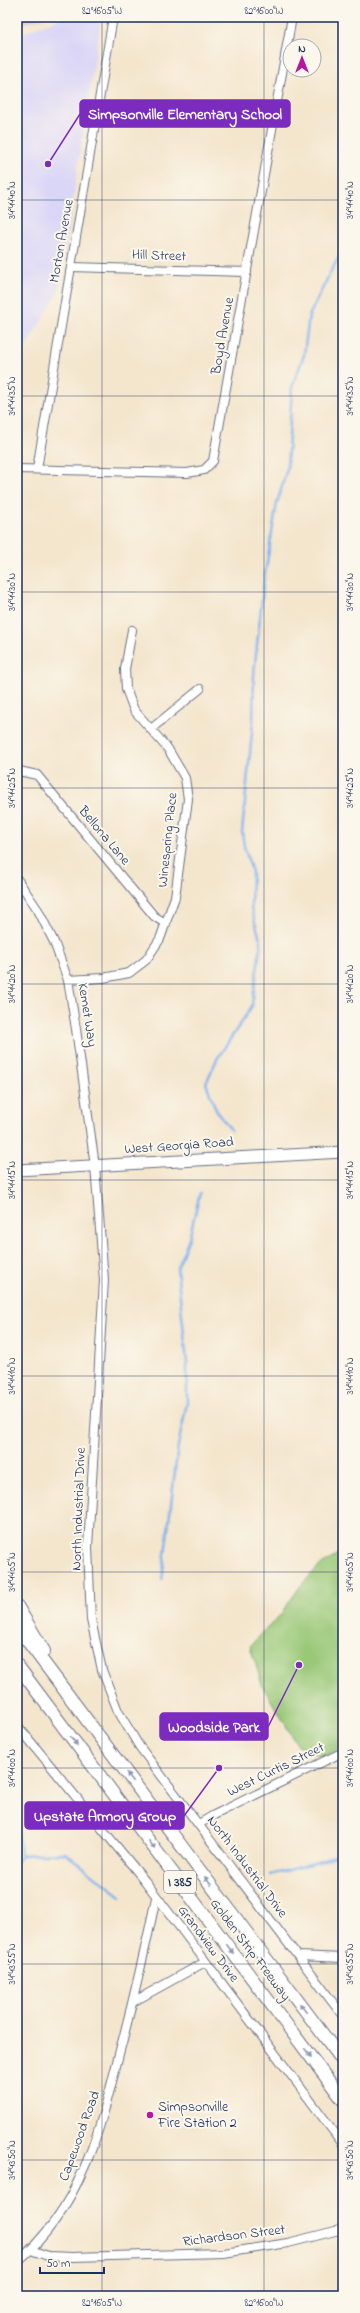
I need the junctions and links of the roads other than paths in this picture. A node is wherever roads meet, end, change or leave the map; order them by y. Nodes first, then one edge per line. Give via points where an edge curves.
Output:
1 (113, 17) edge
2 (292, 17) edge
3 (71, 268) junction
4 (247, 272) junction
5 (17, 468) edge
6 (37, 469) junction
7 (132, 630) dead end
8 (200, 690) dead end
9 (151, 729) junction
10 (19, 771) dead end
11 (17, 880) edge
12 (166, 924) junction
13 (68, 980) junction
14 (343, 1152) edge
15 (95, 1166) junction
16 (17, 1170) edge
17 (17, 1606) edge
18 (17, 1626) edge
19 (17, 1665) edge
20 (17, 1675) edge
21 (75, 1704) junction
22 (60, 1722) junction
23 (17, 1725) edge
24 (343, 1752) edge
25 (199, 1824) junction
26 (156, 1898) junction
27 (298, 1956) junction
28 (343, 1958) edge
29 (205, 1962) junction
30 (133, 2002) junction
31 (343, 2016) edge
32 (343, 2061) edge
33 (343, 2100) edge
34 (343, 2144) edge
35 (343, 2229) edge
36 (31, 2250) junction
37 (17, 2262) edge

1 - 3 street, Morton Avenue
2 - 4 street, Boyd Avenue
3 - 4 street, Hill Street
3 - 6 street, Morton Avenue
4 - 6 street, Boyd Avenue via 216,453 208,467 187,473
5 - 6 street, Boyd Avenue
7 - 9 street, Winespring Place via 125,669 126,689 134,710
8 - 9 street
9 - 12 street, Winespring Place via 168,749 185,778 188,799 175,897
10 - 12 street, Bellona Lane via 37,775 154,916
11 - 13 street, Kemet Way via 25,889 54,942
12 - 13 street, Winespring Place via 160,939 146,960 129,973 103,978
13 - 15 street, Kemet Way
14 - 15 main road, West Georgia Road
15 - 16 main road, West Georgia Road
15 - 25 street, North Industrial Drive via 104,1280 88,1547 91,1620 102,1670 118,1711 139,1746
17 - 21 highway
18 - 21 highway, Golden Strip Freeway / I 385
19 - 22 highway, Golden Strip Freeway / I 385
20 - 22 highway
32 -> 21 highway, Golden Strip Freeway / I 385
22 -> 33 highway, Golden Strip Freeway / I 385
23 - 26 street, Grandview Drive via 145,1881
24 - 25 street, West Curtis Street
25 - 27 street, North Industrial Drive
26 - 29 street, Grandview Drive
26 - 30 street, Capewood Road
27 - 28 street
27 - 31 street, North Industrial Drive
29 - 30 street
29 - 34 street, Grandview Drive
30 - 36 street, Capewood Road via 108,2097 86,2165 66,2204
35 - 36 street, Richardson Street via 288,2243 216,2253 72,2257 48,2256
36 - 37 street, Capewood Road

